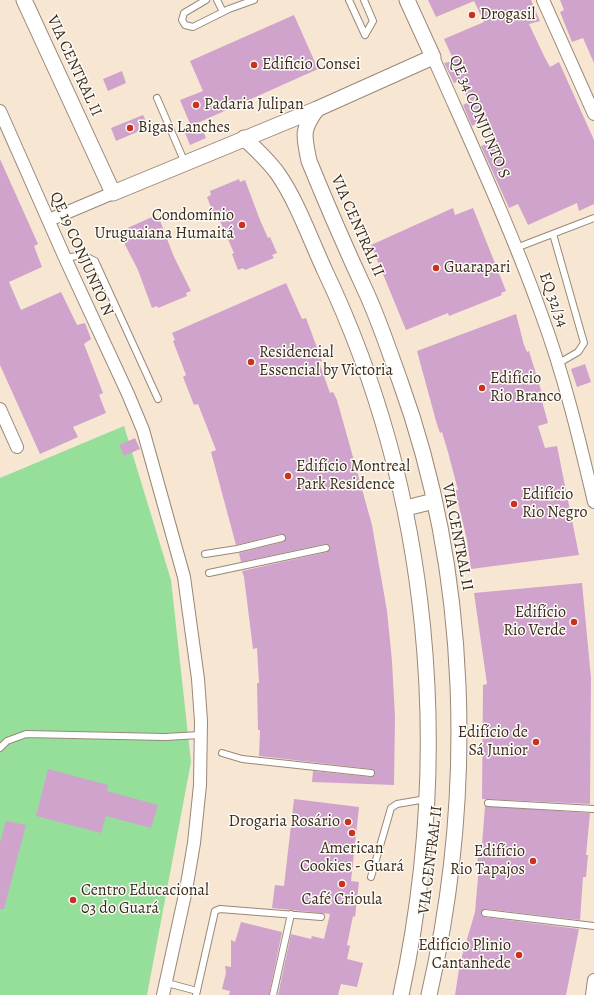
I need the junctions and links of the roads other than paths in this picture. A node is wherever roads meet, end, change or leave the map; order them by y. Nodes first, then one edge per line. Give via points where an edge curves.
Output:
1 (24, 0) edge
2 (206, 0) edge
3 (217, 0) edge
4 (254, 0) edge
5 (348, 0) edge
6 (364, 0) edge
7 (407, 0) edge
8 (543, 0) edge
9 (223, 12) junction
10 (434, 56) junction
11 (157, 98) dead end
12 (316, 109) junction
13 (0, 111) edge
14 (594, 114) edge
15 (244, 138) junction
16 (185, 163) junction
17 (113, 193) junction
18 (594, 218) edge
19 (49, 220) junction
20 (553, 234) junction
21 (516, 248) junction
22 (65, 258) junction
23 (558, 363) junction
24 (158, 399) dead end
25 (0, 409) edge
26 (17, 447) dead end
27 (434, 501) junction
28 (594, 502) edge
29 (406, 508) junction
30 (282, 538) dead end
31 (326, 548) dead end
32 (205, 554) dead end
33 (209, 573) dead end
34 (200, 735) junction
35 (0, 748) edge
36 (222, 753) dead end
37 (371, 773) dead end
38 (428, 799) junction
39 (488, 803) dead end
40 (594, 809) edge
41 (371, 877) dead end
42 (485, 913) dead end
43 (291, 914) junction
44 (321, 917) dead end
45 (594, 926) edge
46 (594, 980) edge
47 (167, 983) junction
48 (197, 993) edge
49 (163, 995) edge
50 (273, 995) edge
51 (401, 995) edge
52 (428, 995) edge
53 (592, 995) edge

1 - 17 street, VIA CENTRAL II
2 - 9 lane via 184,12 182,20 185,25 193,27
3 - 9 lane
4 - 9 lane
5 - 6 lane via 365,35 373,21
7 - 10 street, QE 34 CONJUNTO S
8 - 14 street
10 - 12 street
10 - 21 street, QE 34 CONJUNTO S
11 - 16 lane
12 - 15 street
12 - 27 street, VIA CENTRAL II via 307,122 305,139 309,161 367,293 400,382
13 - 19 street, QE 19 CONJUNTO N
15 - 16 street
15 - 29 street, VIA CENTRAL II via 279,175 334,290 377,403
16 - 17 street
17 - 19 street
18 - 20 lane
19 - 22 street, QE 19 CONJUNTO N
20 - 21 lane
20 - 23 lane via 584,343 578,352
21 - 23 street, EQ 32/34
22 - 24 lane via 84,255 95,261
22 - 34 street, QE 19 CONJUNTO N via 143,430 184,577 198,679
23 - 28 street, EQ 32/34
25 - 26 street
27 - 29 street
27 - 52 street, VIA CENTRAL II via 448,578 457,652 458,728 453,842
29 - 38 street, VIA CENTRAL II via 424,640 429,752
30 - 32 lane
31 - 33 lane
34 - 35 lane via 165,737 26,734 7,741
34 - 47 street, QE 19 CONJUNTO N via 200,785 194,843 181,921
36 - 37 lane via 242,759
38 - 41 lane via 397,804 391,808
38 - 51 street, VIA CENTRAL II via 417,901
39 - 40 lane
42 - 45 lane
43 - 44 lane
43 - 48 lane via 220,909 215,911
43 - 50 lane
46 - 53 street
47 - 48 lane
47 - 49 street, QE 19 CONJUNTO N

